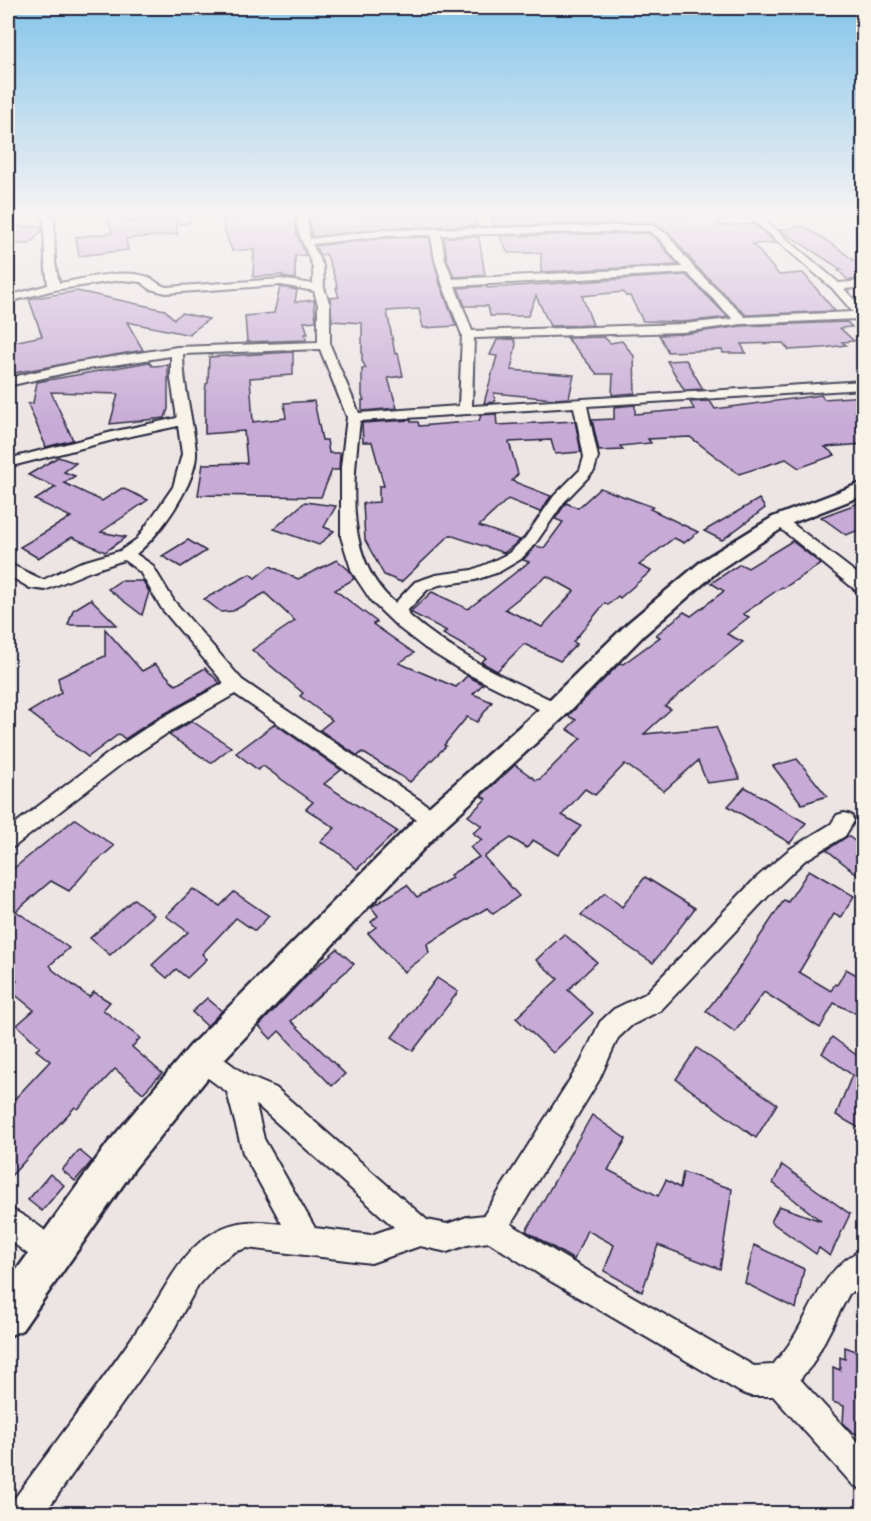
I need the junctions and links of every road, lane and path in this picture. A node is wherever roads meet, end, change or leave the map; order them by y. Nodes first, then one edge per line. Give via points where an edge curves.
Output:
1 (70, 285) edge
2 (151, 285) edge
3 (238, 285) edge
4 (300, 285) edge
5 (319, 285) edge
6 (448, 285) edge
7 (705, 285) edge
8 (864, 285) edge
9 (837, 286) joint
10 (54, 287) joint
11 (319, 288) junction
12 (8, 298) edge
13 (862, 317) edge
14 (742, 321) junction
15 (468, 335) junction
16 (324, 345) junction
17 (177, 351) junction
18 (8, 382) edge
19 (864, 385) edge
20 (580, 404) junction
21 (465, 409) junction
22 (354, 417) junction
23 (184, 421) junction
24 (8, 463) edge
25 (864, 488) edge
26 (780, 521) junction
27 (126, 554) junction
28 (8, 568) edge
29 (864, 588) edge
30 (405, 624) junction
31 (236, 684) junction
32 (555, 710) junction
33 (434, 820) junction
34 (844, 821) dead end
35 (8, 840) edge
36 (202, 1058) junction
37 (238, 1085) junction
38 (8, 1222) edge
39 (492, 1228) junction
40 (420, 1232) junction
41 (307, 1242) junction
42 (52, 1255) junction
43 (864, 1263) edge
44 (8, 1316) edge
45 (780, 1380) junction
46 (864, 1474) edge
47 (24, 1514) edge

1 - 10 street
2 - 3 street via 166,290
4 - 11 street
5 - 11 street
6 - 15 street
7 - 14 street
8 - 9 street
9 - 13 street
10 - 12 street
11 - 16 street via 324,305
13 - 14 street
14 - 15 street via 683,328
15 - 21 street
16 - 17 street
16 - 22 street
17 - 18 street
17 - 23 street
19 - 20 street
20 - 21 street
20 - 30 street via 591,457 587,471 514,556 475,575 421,586 398,610
21 - 22 street
22 - 30 street via 348,467 349,537 360,572 378,598
23 - 24 street
23 - 27 street via 189,454 180,487 156,525
25 - 26 street
26 - 29 street
26 - 32 street via 711,565 636,629
27 - 28 street via 45,585
27 - 31 street via 146,569 168,605
30 - 32 street via 470,668
31 - 33 street
31 - 35 street via 117,757
32 - 33 street
33 - 36 street
34 - 39 street via 838,830 797,855 763,886 653,1002 623,1017 609,1030 585,1081
36 - 37 street
36 - 42 street via 121,1156
37 - 40 street via 267,1097
37 - 41 street via 252,1144
38 - 42 street
39 - 40 street via 447,1238
39 - 45 street via 741,1376 751,1381
40 - 41 street via 371,1249
41 - 47 street via 247,1234 226,1241 207,1254 188,1275 159,1325
42 - 44 street
43 - 45 street via 839,1284 801,1354
45 - 46 street

